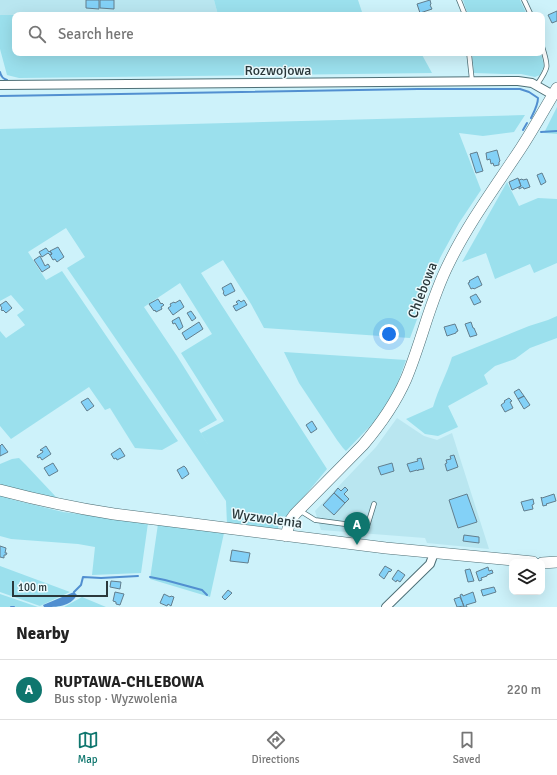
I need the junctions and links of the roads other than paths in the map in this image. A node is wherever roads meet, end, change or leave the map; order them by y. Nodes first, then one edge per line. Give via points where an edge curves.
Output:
1 (459, 0) edge
2 (524, 0) edge
3 (463, 12) edge
4 (530, 12) edge
5 (469, 56) edge
6 (545, 56) edge
7 (472, 81) junction
8 (0, 85) edge
9 (536, 86) junction
10 (555, 92) edge
11 (0, 490) edge
12 (374, 504) dead end
13 (299, 510) junction
14 (286, 536) junction
15 (434, 554) junction
16 (509, 560) edge
17 (557, 562) edge
18 (545, 563) edge
19 (386, 607) edge

1 - 3 lane
2 - 4 lane
5 - 7 lane
6 - 9 lane via 546,70
7 - 8 street, Rozwojowa
7 - 9 street, Rozwojowa via 518,81
9 - 10 street, Rozwojowa
10 - 13 street, Chlebowa via 452,258 433,300 406,379 386,416 363,445
11 - 14 street, Wyzwolenia via 82,509
12 - 13 lane via 367,527 315,520
13 - 14 street, Chlebowa via 290,521
14 - 15 street, Wyzwolenia
15 - 16 street, Wyzwolenia
15 - 19 street via 430,564
17 - 18 street

